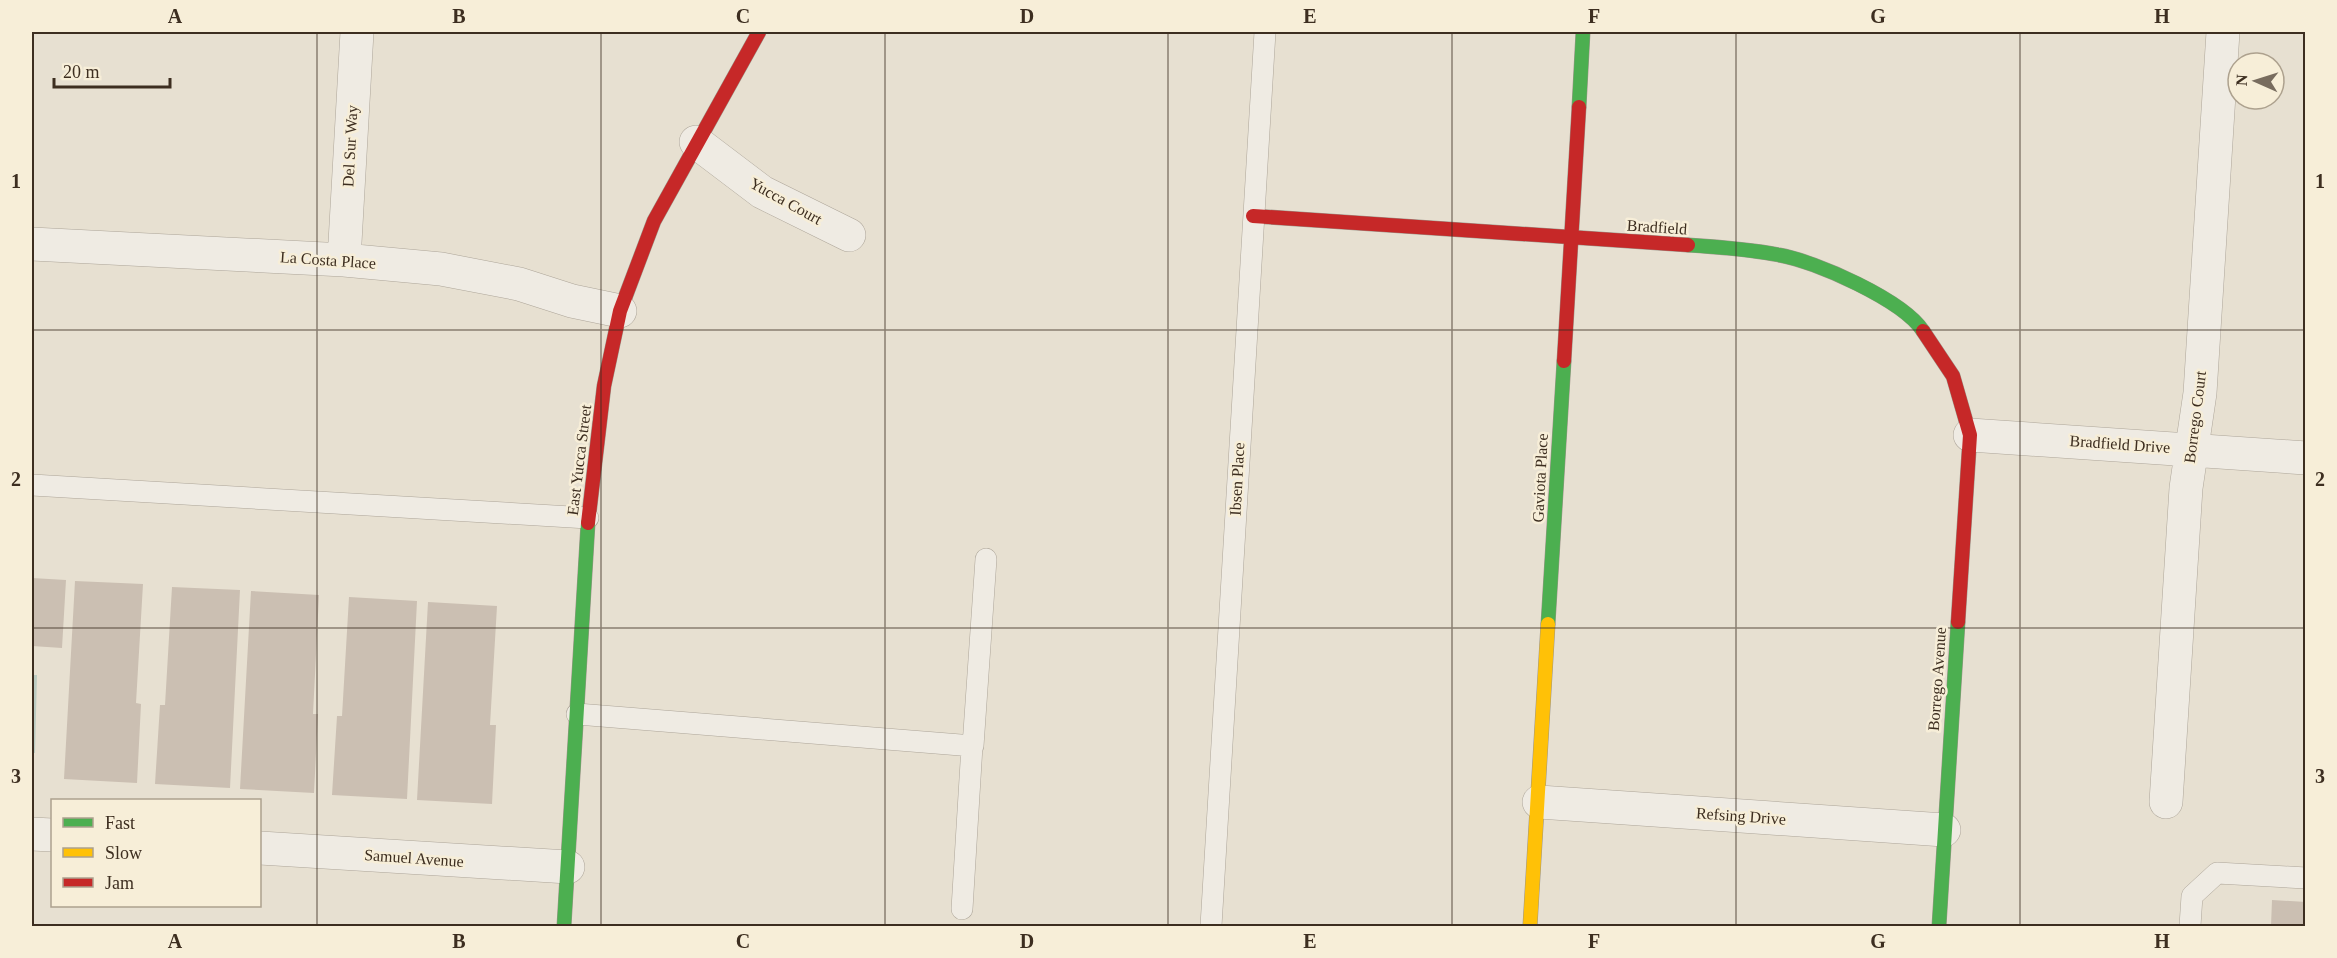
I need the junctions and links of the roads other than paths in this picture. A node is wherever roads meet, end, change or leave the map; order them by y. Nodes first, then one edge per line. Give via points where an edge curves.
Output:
1 (357, 32) edge
2 (759, 32) edge
3 (1264, 32) edge
4 (1582, 32) edge
5 (2223, 32) edge
6 (696, 142) junction
7 (1253, 216) junction
8 (849, 235) dead end
9 (1569, 237) junction
10 (32, 244) edge
11 (344, 260) junction
12 (620, 310) junction
13 (1970, 435) junction
14 (2191, 449) junction
15 (2306, 458) edge
16 (32, 485) edge
17 (588, 518) junction
18 (986, 559) dead end
19 (577, 714) junction
20 (972, 746) junction
21 (1539, 802) junction
22 (2166, 802) dead end
23 (1944, 830) junction
24 (32, 834) edge
25 (51, 835) edge
26 (261, 848) edge
27 (568, 867) junction
28 (2306, 878) edge
29 (962, 909) dead end
30 (564, 927) edge
31 (1211, 927) edge
32 (1530, 927) edge
33 (1938, 927) edge
34 (2190, 927) edge

1 - 11 street, Del Sur Way
2 - 6 street, East Yucca Street
3 - 7 lane, Ibsen Place
4 - 9 street, Gaviota Place
5 - 14 street, Borrego Court via 2200,393
6 - 8 street, Yucca Court via 762,192
6 - 12 street, East Yucca Street via 654,221
7 - 9 street, Bradfield
7 - 31 lane, Ibsen Place
9 - 13 street, Bradfield via 1782,255 1883,296 1920,326 1953,376
9 - 21 street, Gaviota Place
10 - 11 street, La Costa Place
11 - 12 street, La Costa Place via 441,269
12 - 17 street, East Yucca Street via 604,386
13 - 14 street, Bradfield Drive
13 - 23 street, Borrego Avenue
14 - 15 street, Bradfield Drive
14 - 22 street, Borrego Court
16 - 17 lane
17 - 19 street, East Yucca Street
18 - 20 lane
19 - 20 lane
19 - 27 street, East Yucca Street
20 - 29 lane
21 - 23 street, Refsing Drive
21 - 32 street, Gaviota Place
23 - 33 street, Borrego Avenue
24 - 25 street
26 - 27 street, Samuel Avenue
27 - 30 street, East Yucca Street
28 - 34 lane via 2217,873 2192,896

